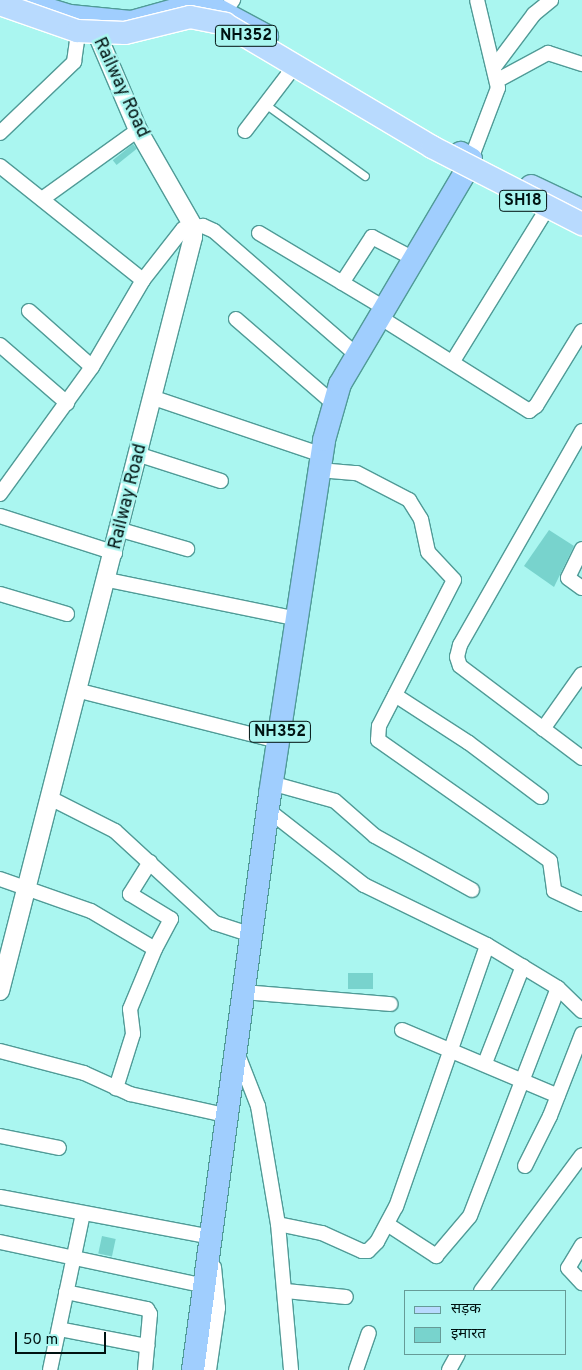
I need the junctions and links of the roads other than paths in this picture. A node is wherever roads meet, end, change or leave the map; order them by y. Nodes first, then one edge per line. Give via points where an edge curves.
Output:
1 (19, 0) edge
2 (477, 0) edge
3 (551, 0) edge
4 (0, 5) edge
5 (229, 5) edge
6 (188, 9) edge
7 (87, 28) junction
8 (582, 64) edge
9 (495, 66) junction
10 (293, 68) junction
11 (498, 80) junction
12 (265, 104) junction
13 (138, 130) junction
14 (245, 131) dead end
15 (0, 134) edge
16 (0, 166) edge
17 (468, 166) junction
18 (365, 176) dead end
19 (42, 199) junction
20 (582, 210) edge
21 (545, 212) junction
22 (582, 224) edge
23 (193, 226) junction
24 (582, 228) edge
25 (259, 234) dead end
26 (416, 260) junction
27 (143, 280) junction
28 (342, 283) junction
29 (29, 311) dead end
30 (384, 314) junction
31 (236, 319) dead end
32 (582, 330) edge
33 (0, 345) edge
34 (358, 356) junction
35 (453, 361) junction
36 (92, 367) junction
37 (154, 398) junction
38 (68, 403) junction
39 (334, 404) junction
40 (582, 431) edge
41 (140, 455) junction
42 (321, 462) junction
43 (221, 481) dead end
44 (2, 488) edge
45 (0, 516) edge
46 (121, 530) junction
47 (187, 549) dead end
48 (582, 549) edge
49 (115, 553) junction
50 (108, 580) junction
51 (582, 588) edge
52 (0, 594) edge
53 (67, 614) dead end
54 (298, 619) junction
55 (582, 674) edge
56 (80, 691) junction
57 (395, 696) junction
58 (543, 729) junction
59 (278, 741) junction
60 (582, 758) edge
61 (272, 783) junction
62 (541, 797) dead end
63 (50, 798) junction
64 (268, 810) junction
65 (150, 862) junction
66 (0, 880) edge
67 (25, 887) junction
68 (472, 890) dead end
69 (582, 904) edge
70 (252, 935) junction
71 (487, 945) junction
72 (155, 949) junction
73 (523, 966) junction
74 (558, 988) junction
75 (0, 991) edge
76 (244, 992) junction
77 (391, 1004) dead end
78 (582, 1011) edge
79 (402, 1030) dead end
80 (582, 1034) edge
81 (449, 1048) junction
82 (0, 1051) edge
83 (236, 1052) junction
84 (485, 1064) junction
85 (523, 1079) junction
86 (116, 1088) junction
87 (558, 1096) junction
88 (224, 1115) junction
89 (0, 1136) edge
90 (58, 1148) dead end
91 (582, 1155) edge
92 (525, 1166) dead end
93 (0, 1197) edge
94 (83, 1214) junction
95 (278, 1224) junction
96 (387, 1224) junction
97 (0, 1242) edge
98 (582, 1245) edge
99 (211, 1246) junction
100 (73, 1257) junction
101 (582, 1283) edge
102 (482, 1290) edge
103 (286, 1291) junction
104 (66, 1292) junction
105 (204, 1294) junction
106 (346, 1297) dead end
107 (59, 1329) junction
108 (369, 1333) dead end
109 (147, 1346) junction
110 (457, 1355) edge
111 (50, 1370) edge
112 (144, 1370) edge
113 (182, 1370) edge
114 (193, 1370) edge
115 (209, 1370) edge
116 (291, 1370) edge
117 (356, 1370) edge
118 (449, 1370) edge

1 - 7 highway, NH352 via 70,16
2 - 9 street
3 - 9 street via 534,14
4 - 7 highway, NH352
4 - 22 main road, bridge via 54,25 104,33 143,29 190,17 225,24 432,147
5 - 6 highway, NH352
5 - 17 highway, NH352
6 - 7 highway, NH352
6 - 10 highway, NH352 via 219,20
7 - 13 street, Railway Road
7 - 15 street via 74,62
8 - 11 street via 548,53
9 - 11 street
10 - 12 street
10 - 17 highway, NH352
11 - 17 street via 497,94
12 - 14 street
12 - 18 lane
13 - 19 street
13 - 23 street, Railway Road
16 - 19 street
17 - 20 main road, SH18
17 - 21 main road, SH18
17 - 26 highway, NH352
19 - 27 street
21 - 24 main road, SH18
21 - 35 street
23 - 27 street via 183,229 171,240
23 - 34 street via 214,231
23 - 37 street, Railway Road
25 - 28 street
26 - 28 street via 372,237
26 - 30 highway, NH352
27 - 36 street
28 - 30 street
29 - 36 street
30 - 34 highway, NH352
30 - 35 street
31 - 39 street
32 - 35 street via 532,410
33 - 38 street
34 - 39 highway, NH352 via 340,384
36 - 38 street
37 - 41 street, Railway Road
37 - 42 street
38 - 44 street
39 - 42 highway, NH352
40 - 58 street via 460,645 458,657 460,666
41 - 43 street
41 - 46 street, Railway Road
42 - 54 highway, NH352
42 - 57 street via 357,473 409,500 421,520 428,552 454,580
45 - 49 street
46 - 47 street
46 - 49 street, Railway Road
48 - 51 street via 568,578
49 - 50 street, Railway Road
50 - 54 street
50 - 56 street, Railway Road
52 - 53 street
54 - 59 highway, NH352
55 - 58 street
56 - 59 street
56 - 63 street, Railway Road
57 - 62 street via 469,743
57 - 69 street via 379,726 377,734 381,744 550,860 554,891
58 - 60 street
59 - 61 highway, NH352
61 - 64 highway, NH352
61 - 68 street via 335,801 375,836
63 - 65 street via 101,823
63 - 67 street, Railway Road
64 - 70 highway, NH352
64 - 71 street via 364,885
65 - 70 street via 180,894 215,923
65 - 72 street via 130,894 171,919
66 - 67 street
67 - 72 street via 91,911
67 - 75 street, Railway Road
70 - 76 highway, NH352
71 - 73 street
71 - 81 street
72 - 86 street via 130,1009 133,1034
73 - 74 street
73 - 84 street
74 - 78 street
74 - 85 street
76 - 77 street
76 - 83 highway, NH352
79 - 81 street
80 - 87 street
81 - 84 street
81 - 96 street
82 - 86 street via 84,1073
83 - 88 highway, NH352
83 - 95 street via 258,1106
84 - 85 street
85 - 87 street
85 - 96 street via 478,1203 446,1248 432,1254
86 - 88 street
87 - 92 street
88 - 99 highway, NH352
89 - 90 street
91 - 102 street
93 - 94 street
94 - 99 street
94 - 100 street
95 - 96 street via 322,1232 368,1251
95 - 103 street
97 - 100 street
98 - 101 street via 568,1268
99 - 105 highway, NH352
99 - 115 street via 218,1308
100 - 104 street
100 - 105 street
103 - 106 street
103 - 116 street
104 - 107 street
104 - 109 street via 147,1309 150,1314
105 - 113 street via 190,1314
105 - 114 highway, NH352
107 - 109 street
107 - 111 street
108 - 117 street
109 - 112 street
110 - 118 street

